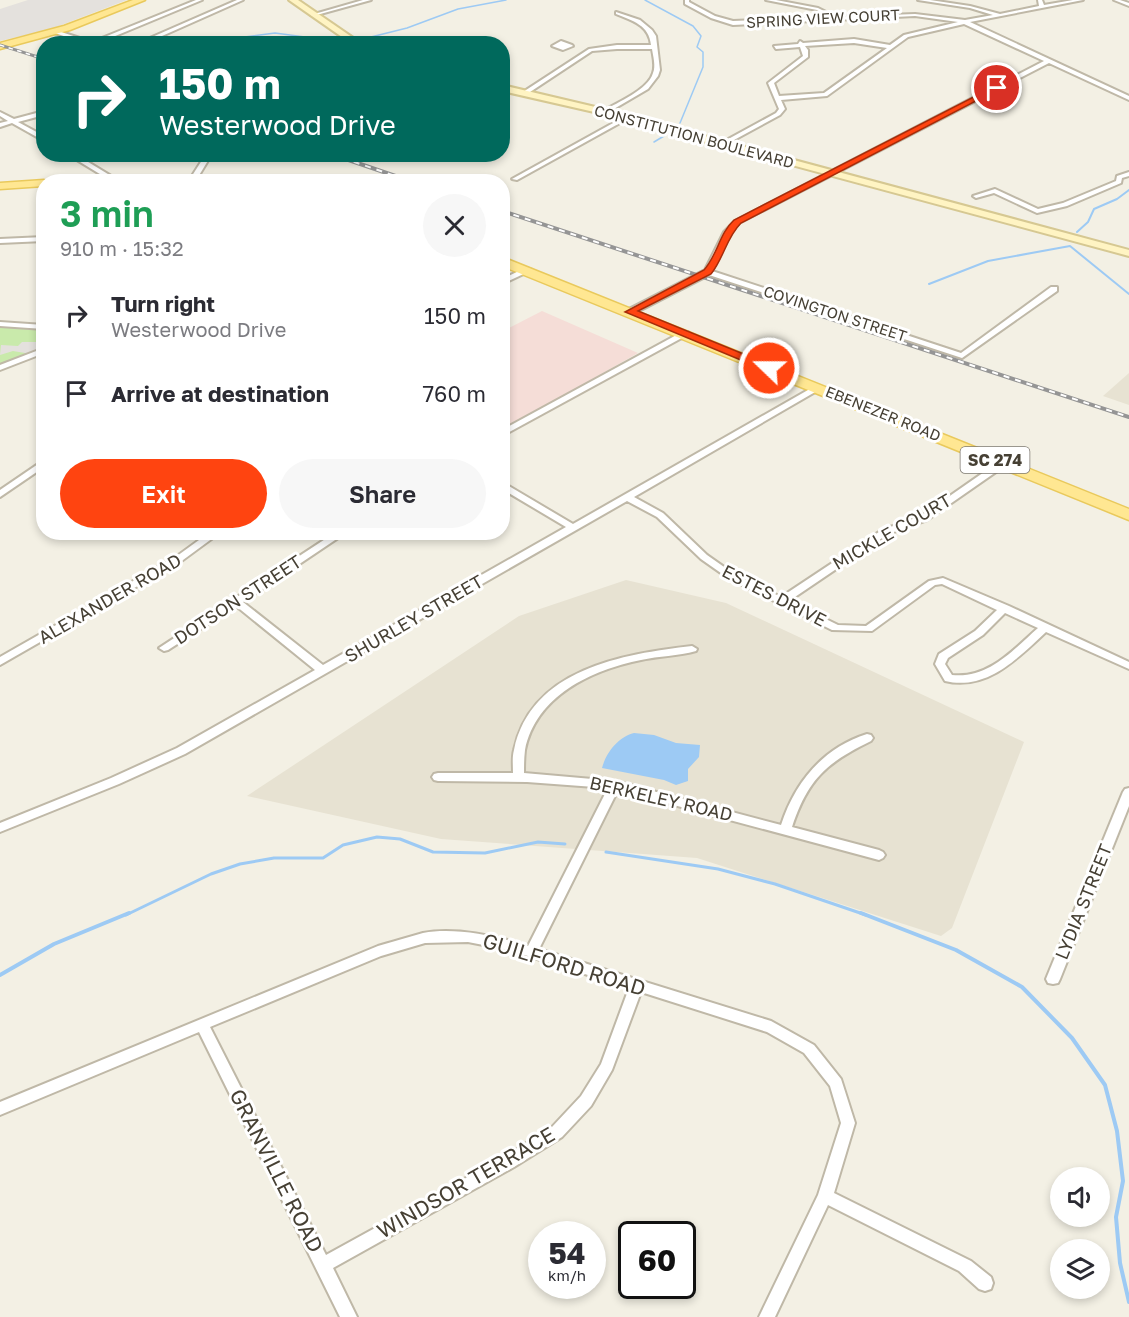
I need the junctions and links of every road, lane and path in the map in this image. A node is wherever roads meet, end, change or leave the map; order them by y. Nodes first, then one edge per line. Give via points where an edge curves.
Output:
1 (141, 0) edge
2 (200, 0) edge
3 (241, 0) edge
4 (293, 0) edge
5 (369, 0) edge
6 (687, 0) edge
7 (768, 0) edge
8 (920, 0) edge
9 (1040, 0) edge
10 (1081, 0) edge
11 (1116, 0) edge
12 (948, 4) junction
13 (1129, 5) edge
14 (1042, 7) junction
15 (618, 13) dead end
16 (313, 15) junction
17 (1000, 15) junction
18 (938, 17) junction
19 (837, 19) junction
20 (965, 22) junction
21 (55, 32) junction
22 (40, 36) edge
23 (69, 36) edge
24 (111, 36) edge
25 (157, 36) edge
26 (346, 36) edge
27 (36, 37) edge
28 (800, 43) junction
29 (1, 46) edge
30 (568, 47) dead end
31 (653, 47) junction
32 (776, 47) dead end
33 (892, 47) junction
34 (591, 50) junction
35 (1048, 61) junction
36 (510, 89) edge
37 (1129, 91) edge
38 (1117, 92) junction
39 (525, 93) junction
40 (778, 98) junction
41 (1129, 98) edge
42 (605, 112) junction
43 (0, 114) edge
44 (36, 115) edge
45 (626, 118) junction
46 (12, 121) junction
47 (0, 124) edge
48 (36, 134) edge
49 (723, 144) junction
50 (84, 162) edge
51 (104, 174) edge
52 (829, 174) junction
53 (1129, 174) edge
54 (515, 179) dead end
55 (36, 184) edge
56 (0, 186) edge
57 (976, 196) dead end
58 (36, 239) edge
59 (0, 241) edge
60 (1129, 253) edge
61 (510, 264) edge
62 (528, 270) junction
63 (708, 272) junction
64 (510, 278) edge
65 (1054, 289) dead end
66 (630, 312) junction
67 (0, 324) edge
68 (36, 326) edge
69 (685, 334) junction
70 (36, 353) edge
71 (0, 368) edge
72 (818, 388) junction
73 (510, 430) edge
74 (1003, 463) junction
75 (36, 469) edge
76 (510, 490) edge
77 (0, 494) edge
78 (626, 496) junction
79 (1129, 515) edge
80 (572, 527) junction
81 (206, 540) edge
82 (331, 540) edge
83 (782, 601) junction
84 (237, 602) junction
85 (1005, 608) junction
86 (1046, 627) junction
87 (164, 648) dead end
88 (692, 650) dead end
89 (0, 662) edge
90 (1129, 666) edge
91 (323, 671) junction
92 (867, 738) dead end
93 (518, 776) junction
94 (438, 777) dead end
95 (615, 785) junction
96 (1129, 792) edge
97 (0, 828) edge
98 (785, 830) junction
99 (879, 855) dead end
100 (531, 952) junction
101 (1053, 979) dead end
102 (636, 987) junction
103 (202, 1025) junction
104 (0, 1109) edge
105 (825, 1196) junction
106 (323, 1265) junction
107 (985, 1283) dead end
108 (349, 1317) edge
109 (767, 1317) edge

1 - 21 main road
2 - 24 street
3 - 25 street
4 - 16 street
5 - 16 street
6 - 19 street, SPRING VIEW COURT via 713,17 733,23
7 - 19 street via 811,6
8 - 12 street, SPRING VIEW COURT
9 - 14 street
10 - 14 street
11 - 13 street
12 - 17 street, SPRING VIEW COURT
12 - 18 street
14 - 17 street
15 - 31 street via 650,31
16 - 26 street
17 - 20 street
18 - 19 street, SPRING VIEW COURT
18 - 20 street, SPRING VIEW COURT
20 - 33 street via 915,33
20 - 35 street
21 - 22 main road
21 - 23 street
27 - 29 main road
28 - 32 street
28 - 33 street via 854,41
28 - 40 street via 806,56 771,83
30 - 34 street
31 - 34 street
31 - 42 street via 657,70 652,82
33 - 40 street via 825,95
34 - 39 street
35 - 38 street
35 - 52 street
36 - 39 street, CONSTITUTION BOULEVARD
37 - 38 street
38 - 41 street
39 - 42 street, CONSTITUTION BOULEVARD
40 - 49 street via 782,109 778,114
42 - 45 street, CONSTITUTION BOULEVARD
43 - 46 street
44 - 46 street
45 - 49 street, CONSTITUTION BOULEVARD
45 - 54 street
46 - 47 street
46 - 48 street
49 - 52 street, CONSTITUTION BOULEVARD
50 - 51 street
52 - 60 street, CONSTITUTION BOULEVARD
52 - 63 street via 732,226
53 - 57 street via 1065,205 1037,212 995,191
55 - 56 main road
58 - 59 street
61 - 62 main road, EBENEZER ROAD / SC 274
62 - 64 street
62 - 66 main road, EBENEZER ROAD / SC 274
63 - 65 street, COVINGTON STREET via 962,356
63 - 66 street
66 - 69 main road, EBENEZER ROAD / SC 274
67 - 68 street
69 - 72 main road, EBENEZER ROAD / SC 274
69 - 73 street
70 - 71 street
72 - 74 main road, EBENEZER ROAD / SC 274
72 - 78 street, SHURLEY STREET
74 - 79 main road, EBENEZER ROAD / SC 274
74 - 83 street, MICKLE COURT via 924,518 885,532
75 - 77 street
76 - 80 street
78 - 80 street, SHURLEY STREET
78 - 83 street, ESTES DRIVE via 660,515 704,557 731,576
80 - 91 street, SHURLEY STREET
81 - 89 street, ALEXANDER ROAD
82 - 84 street, DOTSON STREET
83 - 85 street, ESTES DRIVE via 836,628 868,629 917,593 943,581
84 - 87 street, DOTSON STREET
84 - 91 street
85 - 86 street, ESTES DRIVE
85 - 86 street via 979,633 943,656 940,664 949,678 961,681 990,672
86 - 90 street, ESTES DRIVE
88 - 93 street via 600,666 550,697 532,720 520,748
91 - 97 street, SHURLEY STREET via 181,751
92 - 98 street via 825,760 807,778
93 - 94 street, BERKELEY ROAD
93 - 95 street, BERKELEY ROAD
95 - 98 street, BERKELEY ROAD
95 - 100 street
96 - 101 street, LYDIA STREET
98 - 99 street, BERKELEY ROAD
100 - 102 street, GUILFORD ROAD
100 - 103 street, GUILFORD ROAD via 468,937 425,938 378,951
102 - 105 street, GUILFORD ROAD via 771,1027 809,1049 836,1083 848,1123
102 - 106 street, WINDSOR TERRACE via 607,1066 586,1101 557,1132
103 - 104 street, GUILFORD ROAD
103 - 106 street, GRANVILLE ROAD
105 - 107 street via 965,1266
105 - 109 street, GUILFORD ROAD
106 - 108 street, GRANVILLE ROAD

